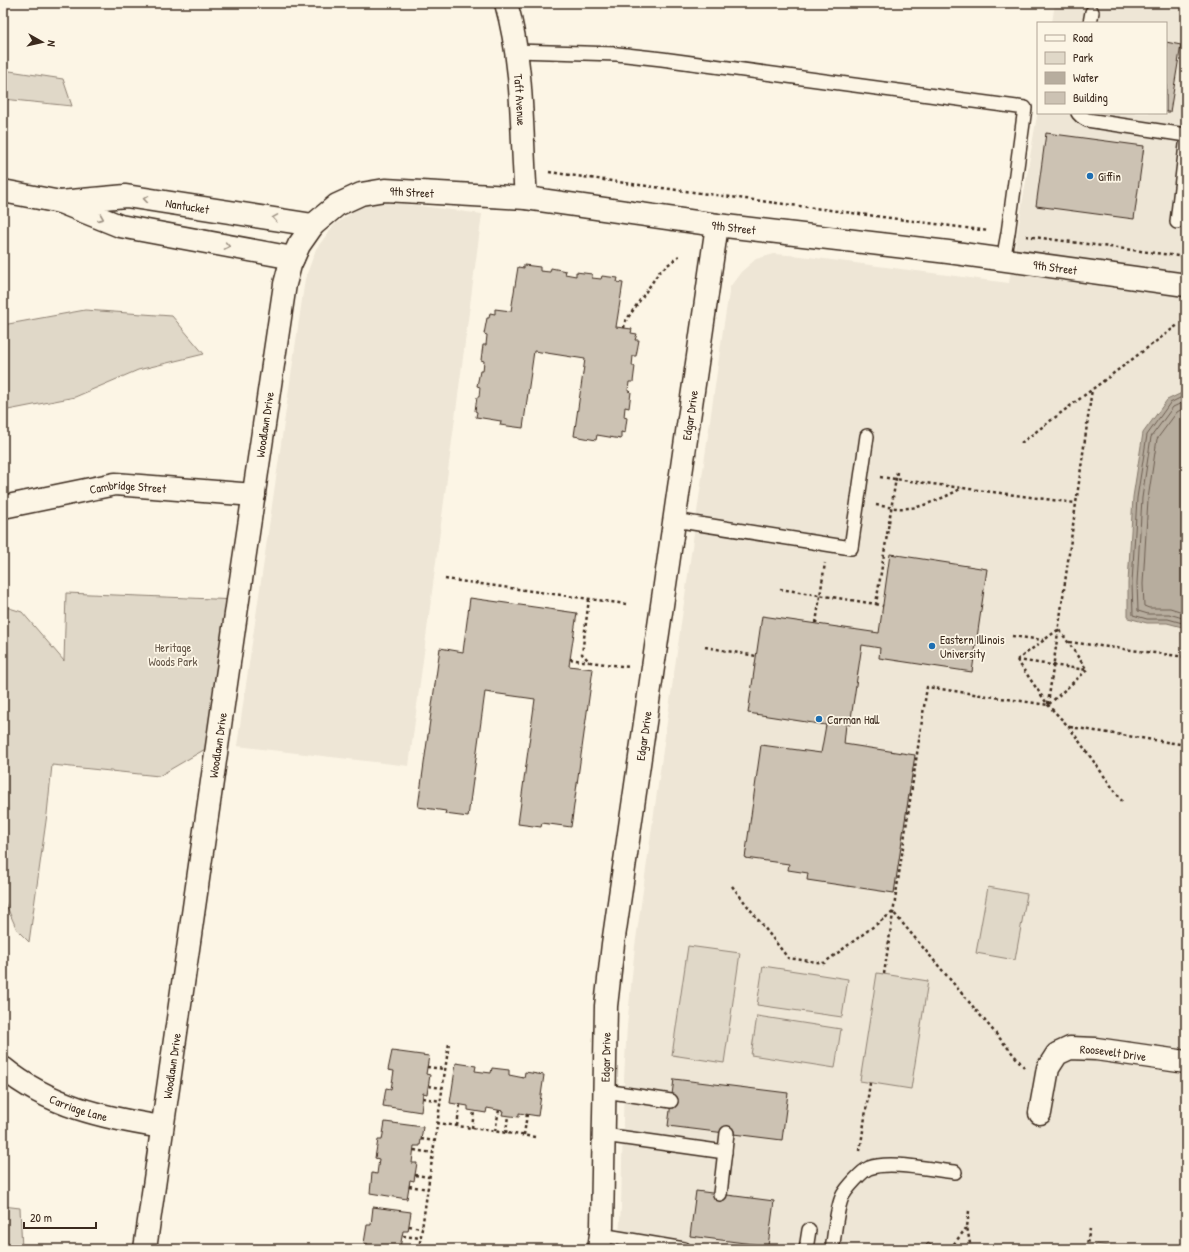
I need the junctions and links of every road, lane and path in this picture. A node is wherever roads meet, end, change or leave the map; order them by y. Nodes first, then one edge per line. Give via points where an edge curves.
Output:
1 (506, 3) edge
2 (516, 51) junction
3 (1079, 114) edge
4 (1186, 135) edge
5 (1186, 145) edge
6 (549, 172) dead end
7 (3, 191) edge
8 (526, 198) junction
9 (60, 202) junction
10 (1177, 222) dead end
11 (313, 225) junction
12 (717, 226) junction
13 (1008, 233) junction
14 (296, 251) junction
15 (680, 256) dead end
16 (1186, 257) edge
17 (1003, 260) junction
18 (1186, 285) edge
19 (1179, 324) dead end
20 (624, 328) dead end
21 (1092, 389) junction
22 (868, 436) dead end
23 (1021, 443) dead end
24 (862, 474) junction
25 (962, 488) junction
26 (254, 495) junction
27 (858, 502) junction
28 (1076, 503) junction
29 (3, 507) edge
30 (674, 520) junction
31 (828, 544) junction
32 (445, 579) dead end
33 (590, 599) junction
34 (626, 604) dead end
35 (876, 604) dead end
36 (883, 606) dead end
37 (816, 624) dead end
38 (1058, 629) junction
39 (1012, 636) dead end
40 (1044, 640) junction
41 (1069, 642) junction
42 (705, 647) dead end
43 (756, 656) dead end
44 (1186, 657) edge
45 (570, 659) dead end
46 (1017, 660) junction
47 (590, 662) junction
48 (1053, 665) junction
49 (634, 667) dead end
50 (1087, 670) junction
51 (1048, 705) junction
52 (1070, 727) junction
53 (1186, 744) edge
54 (1122, 801) dead end
55 (732, 886) dead end
56 (893, 912) junction
57 (884, 974) dead end
58 (449, 1043) dead end
59 (1186, 1062) edge
60 (427, 1066) dead end
61 (3, 1068) edge
62 (445, 1069) junction
63 (870, 1082) dead end
64 (429, 1086) dead end
65 (442, 1088) junction
66 (1044, 1090) junction
67 (605, 1091) junction
68 (423, 1098) dead end
69 (441, 1101) junction
70 (671, 1101) dead end
71 (460, 1104) dead end
72 (499, 1110) dead end
73 (474, 1111) dead end
74 (1040, 1113) dead end
75 (527, 1114) dead end
76 (508, 1115) dead end
77 (437, 1123) junction
78 (457, 1126) junction
79 (162, 1127) junction
80 (472, 1128) junction
81 (495, 1131) junction
82 (506, 1133) junction
83 (727, 1133) dead end
84 (524, 1135) junction
85 (604, 1135) junction
86 (535, 1137) dead end
87 (421, 1139) dead end
88 (435, 1141) junction
89 (414, 1150) dead end
90 (726, 1152) junction
91 (433, 1153) junction
92 (954, 1172) dead end
93 (415, 1175) dead end
94 (429, 1177) junction
95 (856, 1180) junction
96 (409, 1186) dead end
97 (428, 1189) junction
98 (720, 1194) dead end
99 (969, 1211) dead end
100 (409, 1226) dead end
101 (967, 1227) junction
102 (422, 1228) junction
103 (1090, 1229) dead end
104 (809, 1230) dead end
105 (403, 1236) dead end
106 (421, 1238) junction
107 (600, 1242) edge
108 (144, 1249) edge
109 (419, 1249) edge
110 (684, 1249) edge
111 (806, 1249) edge
112 (832, 1249) edge
113 (950, 1249) edge
114 (971, 1249) edge
115 (1086, 1249) edge

1 - 2 street, Taft Avenue
2 - 8 street, Taft Avenue
2 - 13 lane via 617,54 662,59 1025,108
3 - 4 lane via 1087,120
5 - 10 lane
6 - 13 path
7 - 9 street, Nantucket
8 - 11 street, 9th Street via 385,190 361,194 337,205
8 - 12 street, 9th Street
11 -> 9 street, Nantucket via 126,196
9 -> 14 street, Nantucket via 120,226
11 - 14 street, 9th Street
12 - 17 street, 9th Street
12 - 30 street, Edgar Drive
13 - 16 path
13 - 17 lane
14 - 26 street, Woodlawn Drive via 285,284
15 - 20 path via 660,271 625,322
17 - 18 street, 9th Street
19 - 21 path
21 - 23 path
21 - 28 path
22 - 24 lane
24 - 25 path
24 - 27 lane
25 - 27 path via 948,496 912,508
25 - 28 path
26 - 29 street, Cambridge Street via 114,484
26 - 79 street, Woodlawn Drive
27 - 31 lane via 851,548
28 - 38 path
30 - 31 lane
30 - 67 street, Edgar Drive via 613,944 606,1006
31 - 37 path
32 - 33 path
33 - 34 path
33 - 47 path via 582,654
35 - 36 path
38 - 40 path
38 - 41 path
38 - 48 path
39 - 40 path
40 - 46 path
41 - 44 path
41 - 50 path
42 - 43 path
45 - 47 path
46 - 48 path
46 - 51 path
47 - 49 path
48 - 50 path
48 - 51 path
50 - 51 path
51 - 52 path
51 - 56 path via 927,687
52 - 53 path
52 - 54 path
55 - 56 path via 788,958 824,963
56 - 57 path
56 - 66 path
58 - 62 path
59 - 66 street, Roosevelt Drive via 1096,1049 1070,1048 1057,1054 1052,1060
60 - 62 path
61 - 79 street, Carriage Lane via 49,1097 88,1112
62 - 65 path
63 - 95 path
64 - 65 path
65 - 69 path
66 - 74 street, Roosevelt Drive
67 - 70 lane
67 - 85 street, Edgar Drive
68 - 69 path
69 - 77 path
71 - 78 path
72 - 81 path
73 - 80 path
75 - 84 path
76 - 82 path
77 - 78 path
77 - 88 path
78 - 80 path
79 - 108 street, Woodlawn Drive
80 - 81 path
81 - 82 path
82 - 84 path
83 - 90 lane
84 - 86 path
85 - 90 lane
85 - 107 street, Edgar Drive
87 - 88 path
88 - 91 path
89 - 91 path
90 - 98 lane
91 - 94 path
92 - 95 lane via 884,1166 868,1168
93 - 94 path
94 - 97 path
95 - 112 lane via 843,1195
96 - 97 path
97 - 102 path
99 - 101 path
100 - 102 path
101 - 113 path
101 - 114 path
102 - 106 path
103 - 115 path
104 - 111 lane
105 - 106 path
106 - 109 path
107 - 110 lane

